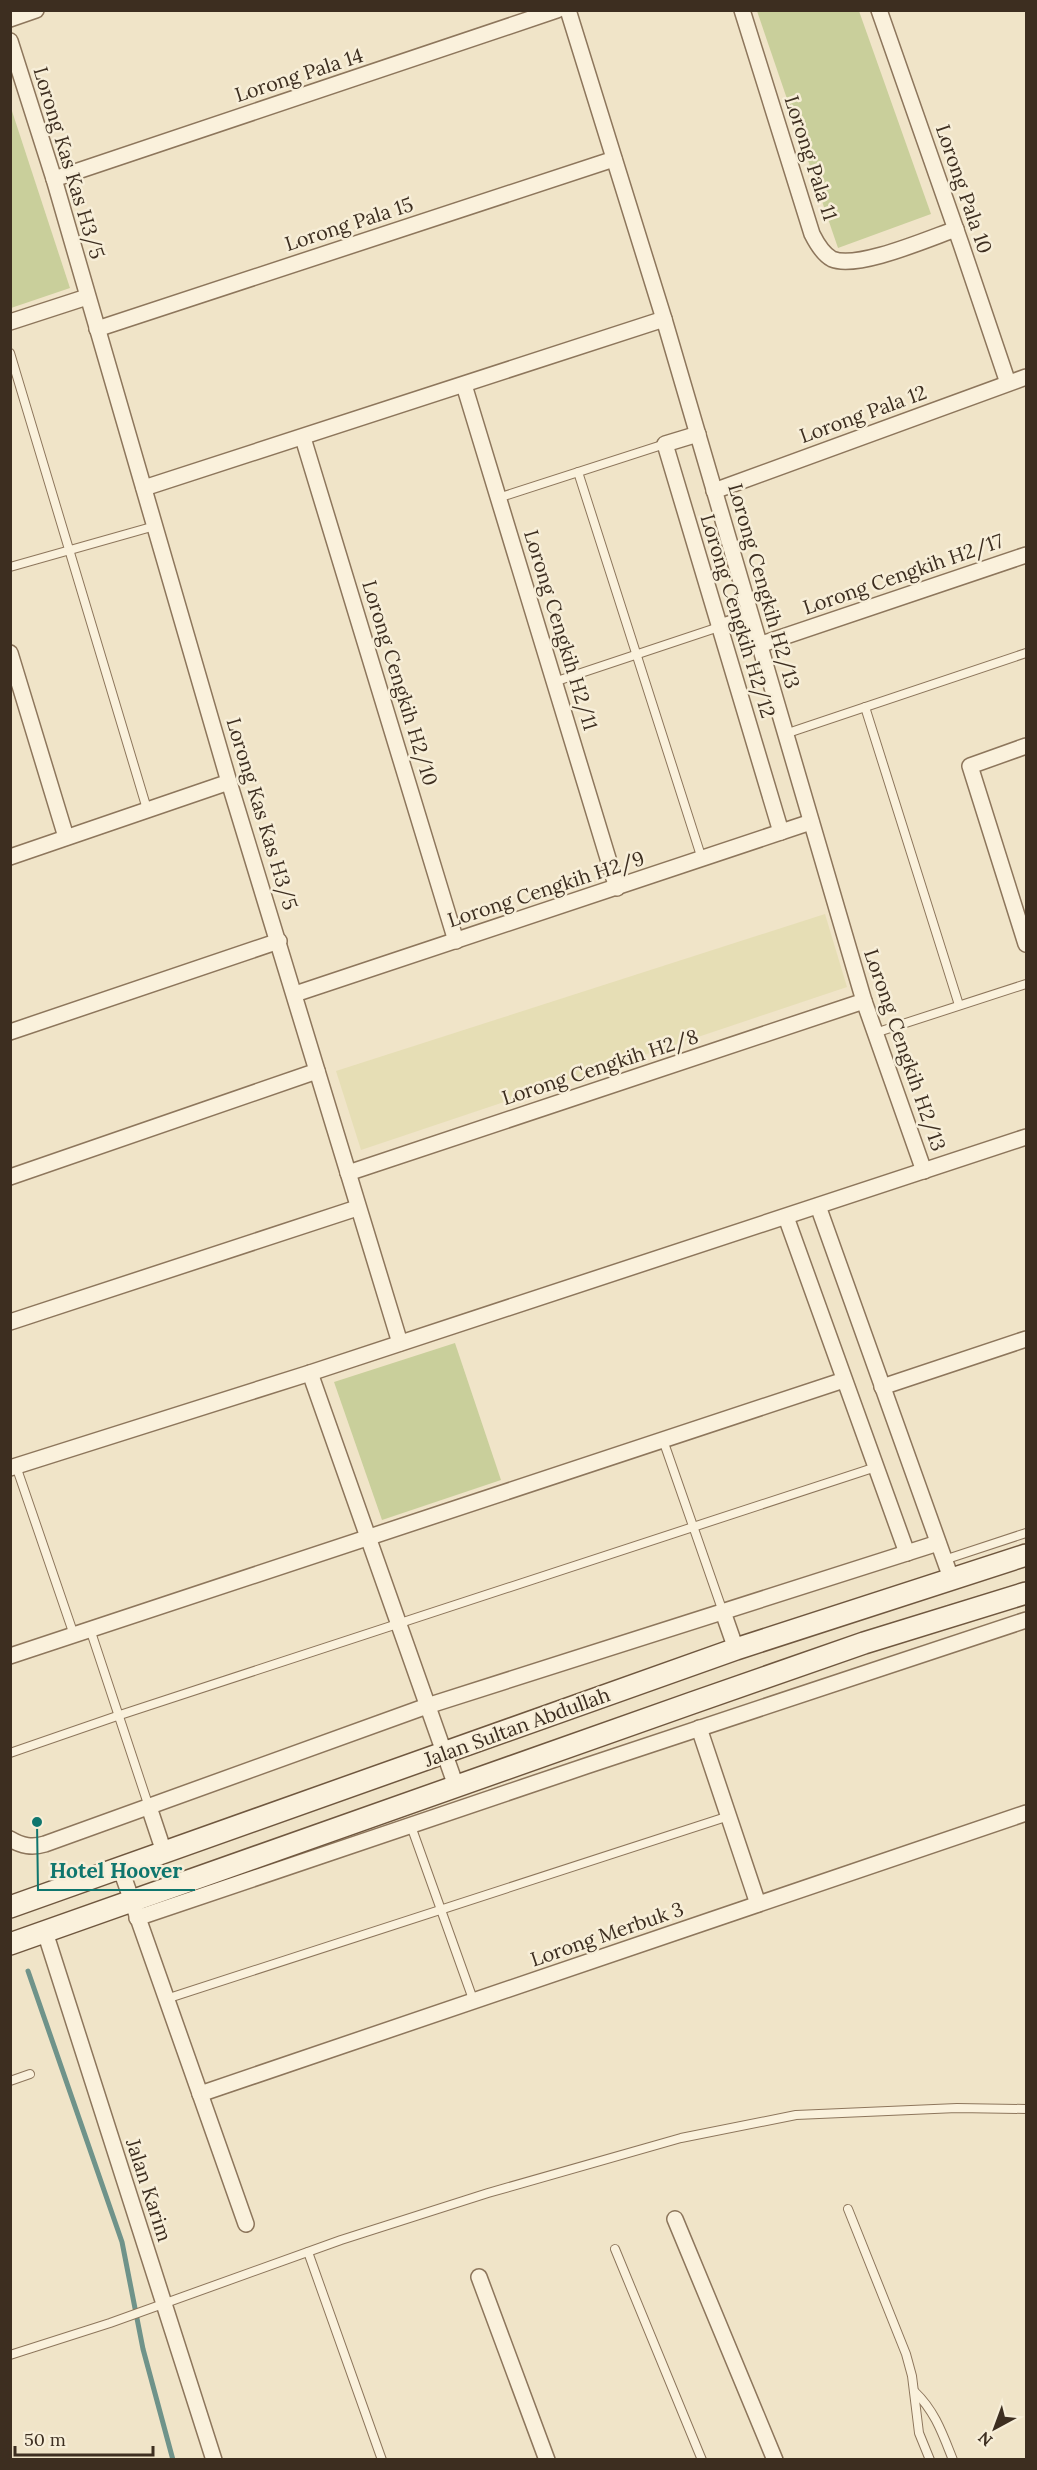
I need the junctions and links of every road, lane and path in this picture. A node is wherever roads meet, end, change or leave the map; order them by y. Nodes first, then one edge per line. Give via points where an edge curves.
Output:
1 (36, 10) edge
2 (557, 10) edge
3 (568, 10) edge
4 (742, 10) edge
5 (879, 10) edge
6 (10, 19) edge
7 (10, 41) edge
8 (614, 159) junction
9 (54, 179) junction
10 (956, 229) junction
11 (87, 297) junction
12 (664, 320) junction
13 (10, 322) edge
14 (97, 329) junction
15 (10, 353) edge
16 (1026, 377) edge
17 (1008, 383) junction
18 (464, 385) junction
19 (698, 434) junction
20 (303, 438) junction
21 (665, 444) junction
22 (578, 472) junction
23 (144, 488) junction
24 (714, 491) junction
25 (498, 498) junction
26 (155, 526) junction
27 (71, 550) junction
28 (1026, 555) edge
29 (10, 567) edge
30 (751, 618) junction
31 (719, 627) junction
32 (759, 645) junction
33 (10, 653) edge
34 (1026, 653) edge
35 (636, 655) junction
36 (554, 682) junction
37 (865, 707) junction
38 (785, 734) junction
39 (1026, 746) edge
40 (229, 782) junction
41 (147, 809) junction
42 (811, 822) junction
43 (781, 832) junction
44 (66, 837) junction
45 (10, 857) edge
46 (702, 859) junction
47 (617, 888) junction
48 (279, 941) junction
49 (456, 941) junction
50 (1026, 944) edge
51 (1026, 984) edge
52 (295, 994) junction
53 (864, 1001) junction
54 (959, 1005) junction
55 (10, 1032) edge
56 (875, 1033) junction
57 (317, 1071) junction
58 (1026, 1137) edge
59 (924, 1172) junction
60 (348, 1173) junction
61 (10, 1177) edge
62 (818, 1206) junction
63 (357, 1208) junction
64 (786, 1217) junction
65 (10, 1322) edge
66 (1026, 1339) edge
67 (400, 1343) junction
68 (310, 1373) junction
69 (844, 1380) junction
70 (882, 1387) junction
71 (663, 1440) junction
72 (13, 1467) edge
73 (876, 1467) junction
74 (693, 1526) junction
75 (1026, 1533) edge
76 (368, 1539) junction
77 (938, 1543) junction
78 (907, 1553) junction
79 (1026, 1555) edge
80 (947, 1569) junction
81 (1026, 1593) edge
82 (723, 1612) junction
83 (1026, 1620) edge
84 (398, 1625) junction
85 (90, 1629) junction
86 (74, 1635) junction
87 (736, 1649) junction
88 (10, 1656) edge
89 (427, 1706) junction
90 (120, 1715) junction
91 (699, 1728) junction
92 (10, 1753) edge
93 (443, 1754) junction
94 (456, 1786) junction
95 (149, 1807) junction
96 (1026, 1813) edge
97 (729, 1816) junction
98 (411, 1826) junction
99 (10, 1839) edge
100 (164, 1852) junction
101 (120, 1867) junction
102 (758, 1904) junction
103 (10, 1907) edge
104 (134, 1909) junction
105 (441, 1910) junction
106 (45, 1932) junction
107 (10, 1944) edge
108 (166, 2000) junction
109 (474, 2002) junction
110 (30, 2074) dead end
111 (10, 2081) edge
112 (200, 2094) junction
113 (1026, 2109) edge
114 (848, 2209) dead end
115 (675, 2219) dead end
116 (246, 2224) dead end
117 (615, 2249) dead end
118 (308, 2252) junction
119 (479, 2277) dead end
120 (163, 2304) junction
121 (10, 2355) edge
122 (915, 2392) junction
123 (214, 2460) edge
124 (382, 2460) edge
125 (547, 2460) edge
126 (702, 2460) edge
127 (775, 2460) edge
128 (930, 2460) edge
129 (953, 2460) edge

1 - 6 street
2 - 9 street, Lorong Pala 14
3 - 8 street, Lorong Cengkih H2/13
4 - 10 street, Lorong Pala 11 via 812,234 824,252 832,259 864,261
5 - 10 street, Lorong Pala 10
7 - 9 street, Lorong Kas Kas H3/5
8 - 12 street, Lorong Cengkih H2/13
8 - 14 street, Lorong Pala 15
9 - 11 street, Lorong Kas Kas H3/5
10 - 17 street, Lorong Pala 10
11 - 13 street
11 - 14 street, Lorong Kas Kas H3/5
12 - 18 street
12 - 19 street, Lorong Cengkih H2/13
14 - 23 street, Lorong Kas Kas H3/5
15 - 27 lane
16 - 17 street, Lorong Pala 12
17 - 24 street, Lorong Pala 12
18 - 20 street
18 - 25 street, Lorong Cengkih H2/11
19 - 21 street
19 - 24 street, Lorong Cengkih H2/13
20 - 23 street
20 - 49 street, Lorong Cengkih H2/10
21 - 22 lane
21 - 31 street, Lorong Cengkih H2/12
22 - 25 lane
22 - 35 lane
23 - 26 street, Lorong Kas Kas H3/5
24 - 30 street, Lorong Cengkih H2/13
25 - 36 street, Lorong Cengkih H2/11
26 - 27 lane
26 - 40 street, Lorong Kas Kas H3/5
27 - 29 lane
27 - 41 lane
28 - 32 street, Lorong Cengkih H2/17
30 - 31 street
30 - 32 street, Lorong Cengkih H2/13
31 - 35 lane
31 - 43 street, Lorong Cengkih H2/12
32 - 38 street, Lorong Cengkih H2/13
33 - 44 street
34 - 37 lane
35 - 36 lane
35 - 46 lane
36 - 47 street, Lorong Cengkih H2/11
37 - 38 lane
37 - 54 lane
38 - 42 street, Lorong Cengkih H2/13
39 - 50 street via 970,765
40 - 41 street
40 - 48 street, Lorong Kas Kas H3/5
41 - 44 street
42 - 43 street, Lorong Cengkih H2/9
42 - 53 street, Lorong Cengkih H2/13
43 - 46 street, Lorong Cengkih H2/9
44 - 45 street
46 - 47 street, Lorong Cengkih H2/9
47 - 49 street, Lorong Cengkih H2/9
48 - 52 street, Lorong Kas Kas H3/5
48 - 55 street
49 - 52 street, Lorong Cengkih H2/9
51 - 54 lane
52 - 57 street, Lorong Kas Kas H3/5
53 - 56 street, Lorong Cengkih H2/13
53 - 60 street, Lorong Cengkih H2/8
54 - 56 lane
56 - 59 street, Lorong Cengkih H2/13
57 - 60 street, Lorong Kas Kas H3/5
57 - 61 street
58 - 59 street
59 - 62 street
60 - 63 street, Lorong Kas Kas H3/5
62 - 64 street
62 - 70 street
63 - 65 street
63 - 67 street, Lorong Kas Kas H3/5
64 - 67 street
64 - 69 street
66 - 70 street
67 - 68 street
68 - 72 street
68 - 76 street
69 - 71 street
69 - 73 street
70 - 77 street
71 - 74 lane
71 - 76 street
72 - 86 lane
73 - 74 lane
73 - 78 street
74 - 82 lane
74 - 84 lane
75 - 80 lane
76 - 84 street
76 - 85 street
77 - 78 street
77 - 80 street
78 - 82 street
79 - 80 main road, Jalan Sultan Abdullah
80 - 87 main road, Jalan Sultan Abdullah
81 - 94 main road, Jalan Sultan Abdullah via 864,1643
82 - 87 street
82 - 89 street
83 - 91 street
84 - 89 street
84 - 90 lane
85 - 86 street
85 - 90 lane
86 - 88 street
87 - 93 main road, Jalan Sultan Abdullah
89 - 93 street
89 - 95 street
90 - 92 lane
90 - 95 lane
91 - 97 street
91 - 98 street
93 - 94 street
93 - 100 main road, Jalan Sultan Abdullah
94 - 104 main road, Jalan Sultan Abdullah
95 - 99 street via 36,1846
95 - 100 street
96 - 102 street, Lorong Merbuk 3
97 - 102 street
97 - 105 lane
98 - 104 street
98 - 105 lane
100 - 101 main road, Jalan Sultan Abdullah
101 - 103 main road, Jalan Sultan Abdullah
101 - 104 street
102 - 109 street, Lorong Merbuk 3
104 - 106 main road, Jalan Sultan Abdullah
104 - 108 street
105 - 108 lane
105 - 109 lane
106 - 107 main road, Jalan Sultan Abdullah
106 - 120 street, Jalan Karim
108 - 112 street
109 - 112 street, Lorong Merbuk 3
110 - 111 lane
112 - 116 street
113 - 118 lane via 862,2110 785,2117 681,2138 488,2193
114 - 122 lane via 906,2354
115 - 127 street
117 - 126 lane
118 - 120 lane
118 - 124 lane
119 - 125 street
120 - 121 lane
120 - 123 street, Jalan Karim
122 - 128 lane via 919,2433
122 - 129 lane via 935,2416

